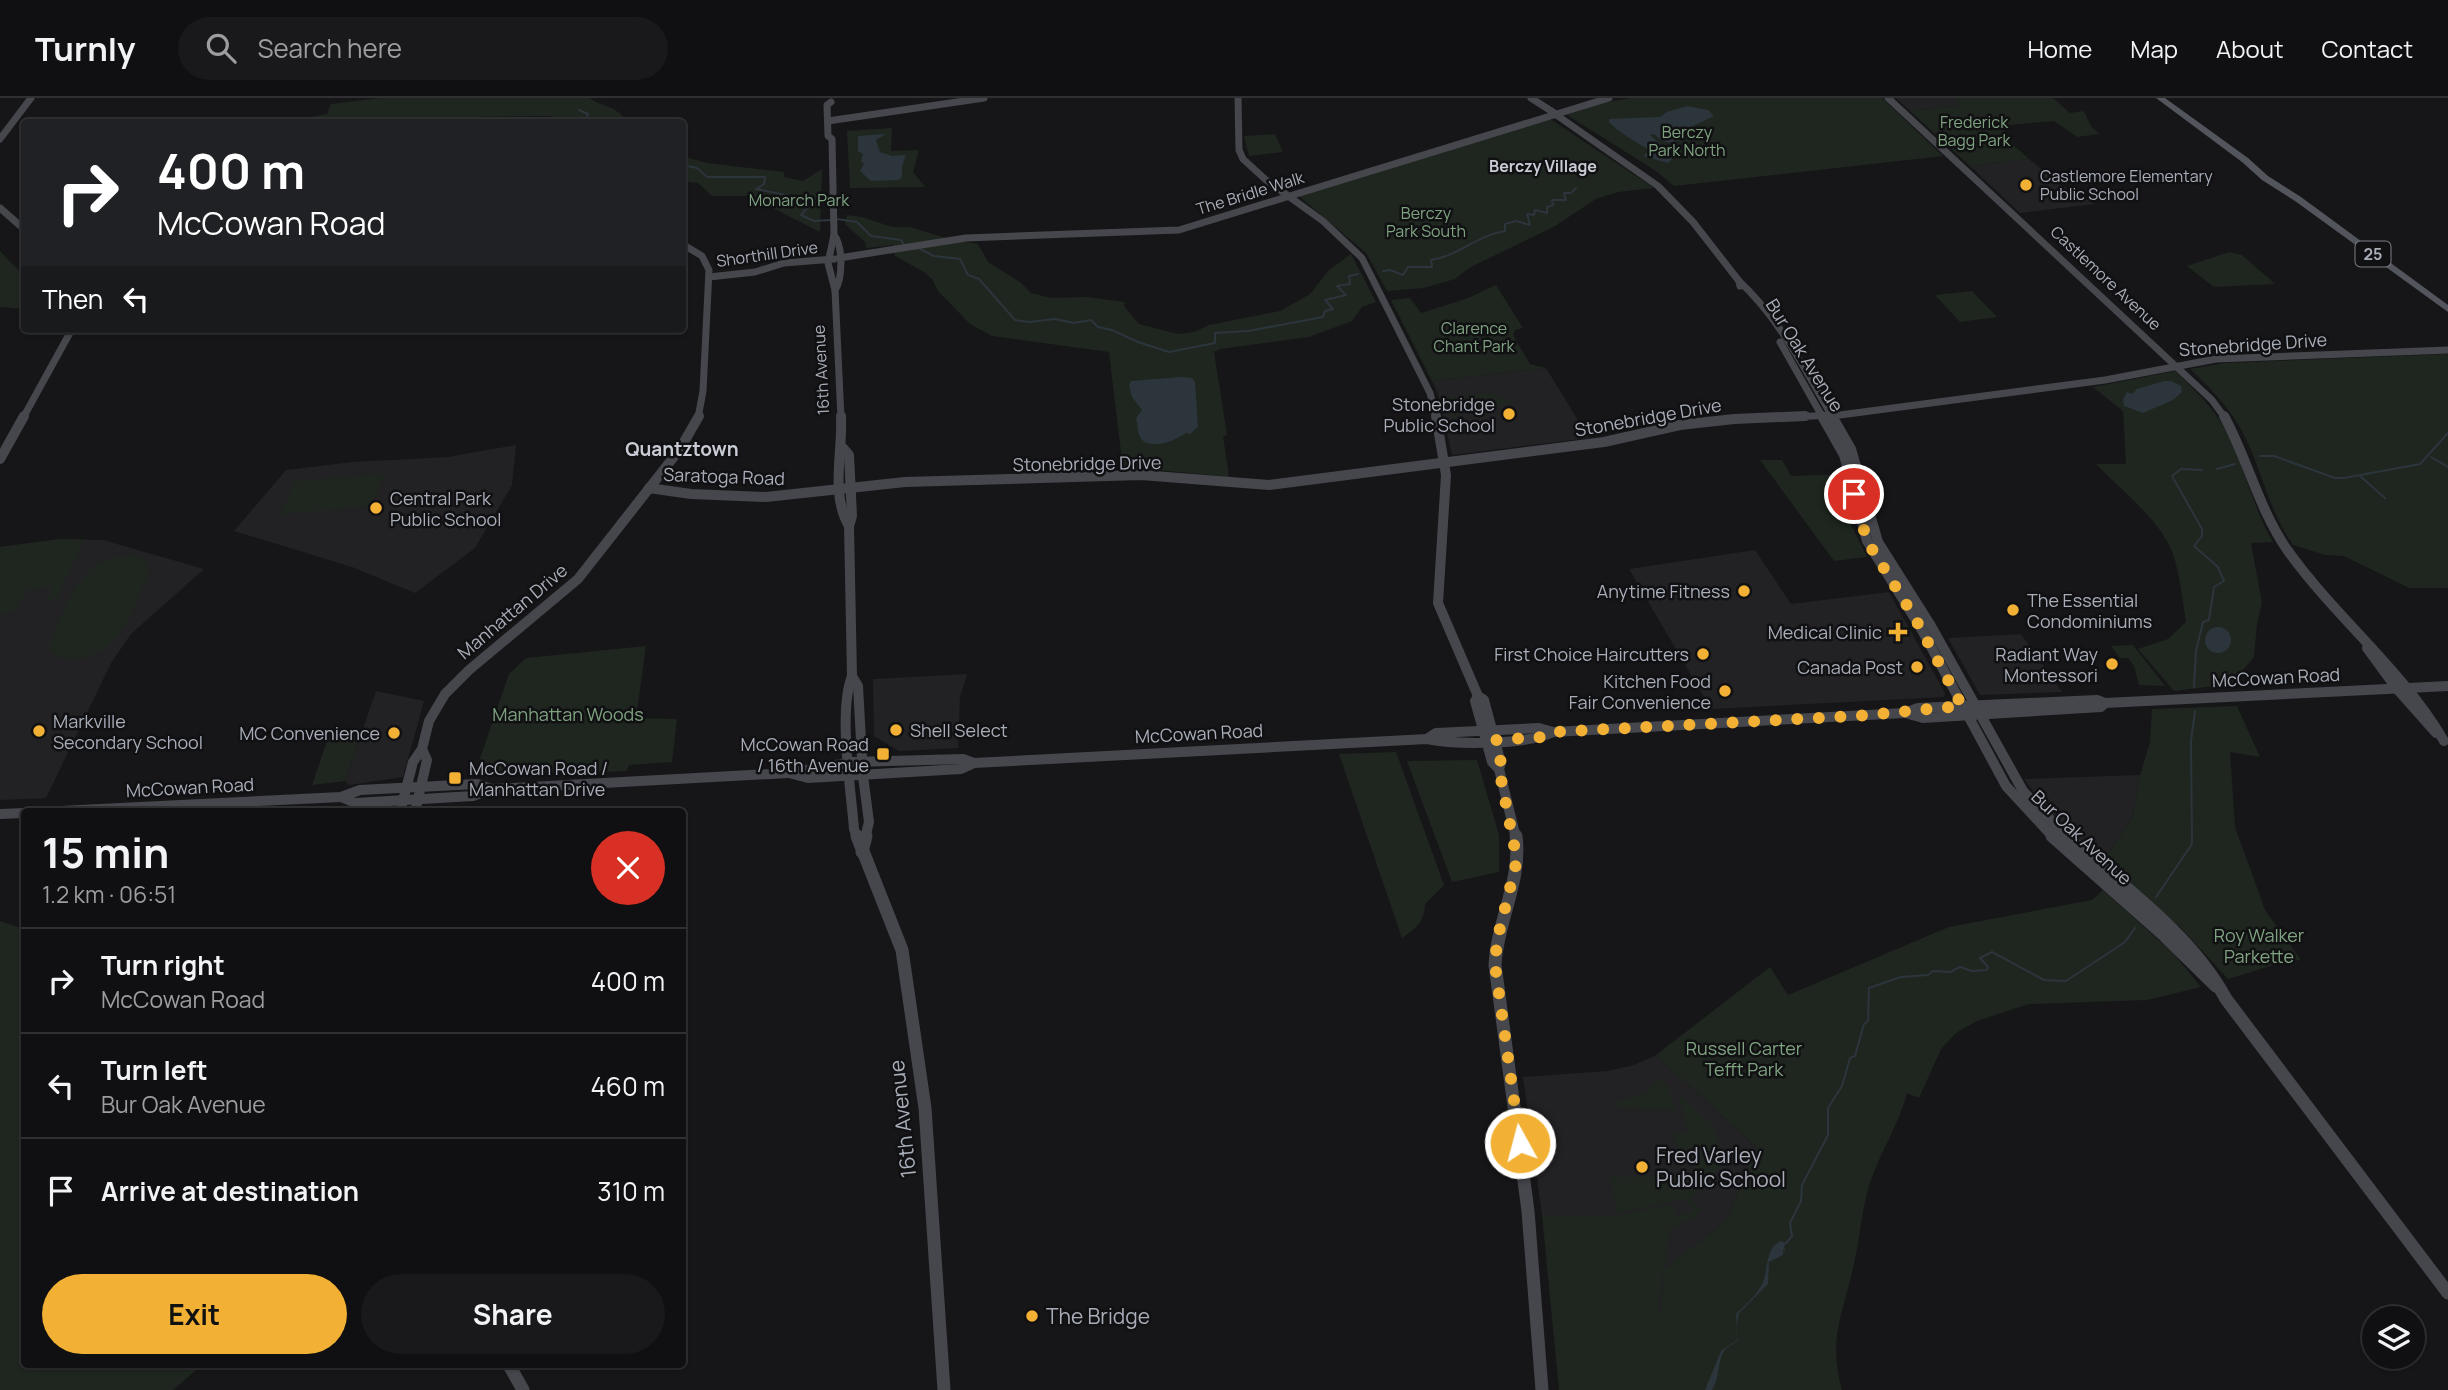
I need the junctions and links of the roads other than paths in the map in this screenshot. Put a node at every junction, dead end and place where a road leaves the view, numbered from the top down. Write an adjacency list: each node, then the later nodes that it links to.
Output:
1 (31, 98): 11 (street)
2 (984, 98): 10 (street)
3 (1238, 98): 12 (street)
4 (1531, 98): 9 (street, Bur Oak Avenue)
5 (1609, 98): 9 (street, The Bridle Walk)
6 (1888, 98): 24 (street, Castlemore Avenue)
7 (2160, 98): 21 (main road, 25)
8 (831, 100): 10 (street, 16th Avenue)
9 (1555, 114): 12 (street, The Bridle Walk); 25 (street, Bur Oak Avenue)
10 (832, 119): 15 (street, 16th Avenue)
11 (0, 139)
12 (1291, 196): 17 (street, The Bridle Walk); 28 (street)
13 (0, 208): 14 (street)
14 (21, 226)
15 (834, 235): 17 (street, 16th Avenue); 18 (street, 16th Avenue)
16 (686, 247): 19 (street)
17 (839, 258): 18 (street, Shorthill Drive); 20 (street, 16th Avenue)
18 (830, 260): 19 (street, Shorthill Drive); 20 (street, 16th Avenue)
19 (709, 277): 29 (street, Manhattan Drive)
20 (835, 290): 26 (street, 16th Avenue)
21 (2448, 309)
22 (70, 333): 27 (street)
23 (2448, 350): 24 (street, Stonebridge Drive)
24 (2176, 365): 25 (street, Stonebridge Drive); 35 (street, Castlemore Avenue)
25 (1827, 415): 28 (street, Stonebridge Drive); 36 (street, Bur Oak Avenue)
26 (843, 448): 30 (street, 16th Avenue); 31 (street, 16th Avenue)
27 (0, 458)
28 (1445, 462): 30 (street, Stonebridge Drive); 37 (street)
29 (649, 488): 31 (street, Saratoga Road); 39 (street, Manhattan Drive)
30 (851, 488): 31 (street, Stonebridge Drive); 32 (street, 16th Avenue)
31 (840, 489): 32 (street, 16th Avenue)
32 (849, 526): 33 (street, 16th Avenue)
33 (852, 676): 40 (street, 16th Avenue); 41 (street, 16th Avenue)
34 (2448, 686): 35 (street, McCowan Road)
35 (2402, 689): 36 (street, McCowan Road); 38 (street, Castlemore Avenue)
36 (1971, 711): 37 (street, McCowan Road); 53 (street, Bur Oak Avenue)
37 (1491, 735): 40 (street, McCowan Road); 57 (street)
38 (2446, 743)
39 (422, 749): 42 (street, Manhattan Drive); 43 (street, Manhattan Drive)
40 (862, 769): 41 (street, McCowan Road); 52 (street, 16th Avenue)
41 (849, 770): 44 (street, McCowan Road); 52 (street, 16th Avenue)
42 (420, 787): 43 (street, McCowan Road); 44 (street, McCowan Road); 46 (street, Manhattan Drive)
43 (408, 788): 45 (street, McCowan Road); 47 (street, Manhattan Drive)
44 (492, 789): 46 (street, McCowan Road)
45 (341, 797): 47 (street, McCowan Road); 48 (street, McCowan Road)
46 (418, 800): 47 (street, McCowan Road); 49 (street, Manhattan Drive)
47 (402, 806)
48 (120, 808)
49 (416, 808)
50 (21, 813): 51 (street)
51 (0, 814)
52 (862, 852): 56 (street, 16th Avenue)
53 (2448, 1293)
54 (511, 1368): 55 (street)
55 (523, 1390)
56 (944, 1390)
57 (1542, 1390)

